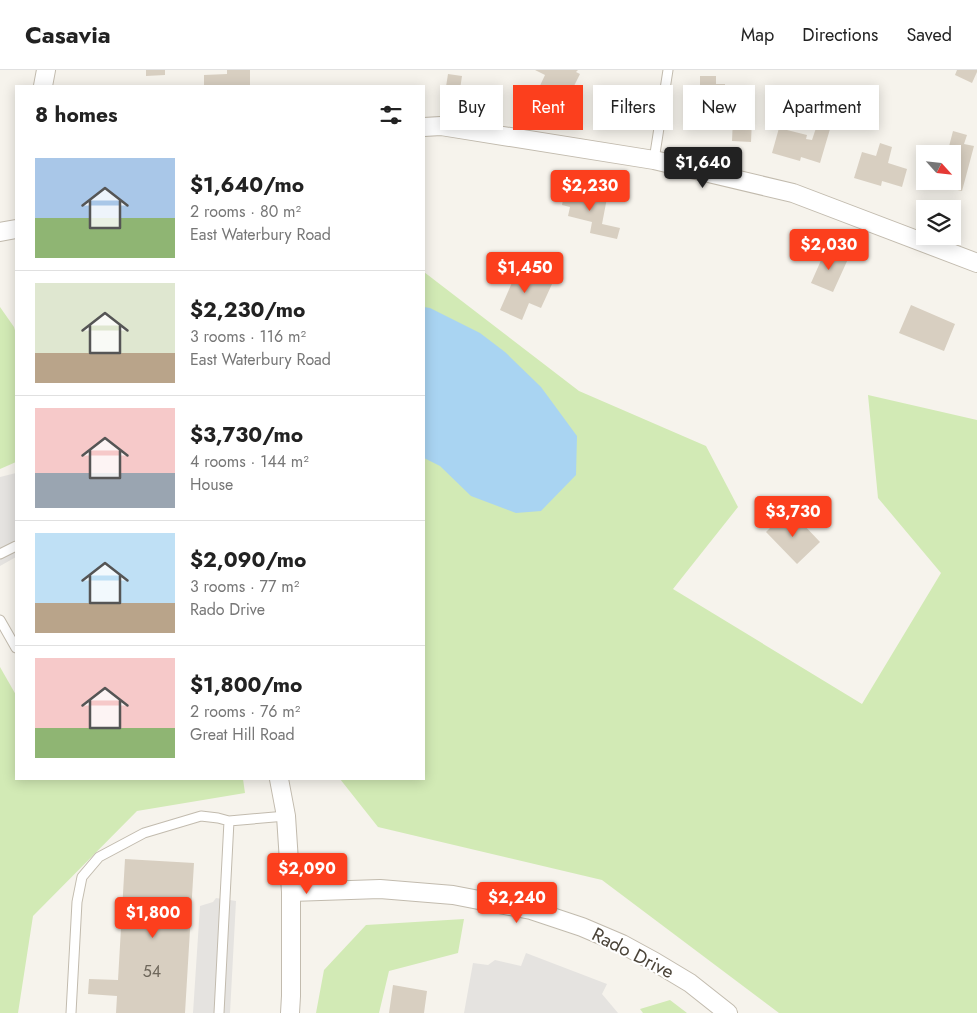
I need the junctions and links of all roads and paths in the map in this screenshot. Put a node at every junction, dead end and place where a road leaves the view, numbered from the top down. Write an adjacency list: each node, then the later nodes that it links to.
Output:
1 (46, 70): 3 (street)
2 (668, 70): 5 (lane)
3 (43, 85)
4 (425, 127): 5 (street)
5 (654, 160): 8 (street)
6 (15, 229): 7 (street)
7 (0, 232)
8 (977, 263)
9 (15, 546): 10 (lane)
10 (0, 554)
11 (0, 620): 12 (lane)
12 (15, 646)
13 (279, 780): 14 (street)
14 (286, 816): 15 (lane); 16 (street)
15 (229, 821): 17 (lane); 18 (lane)
16 (291, 892): 19 (street); 20 (street, Rado Drive)
17 (71, 1013)
18 (219, 1013)
19 (290, 1013)
20 (728, 1013)

